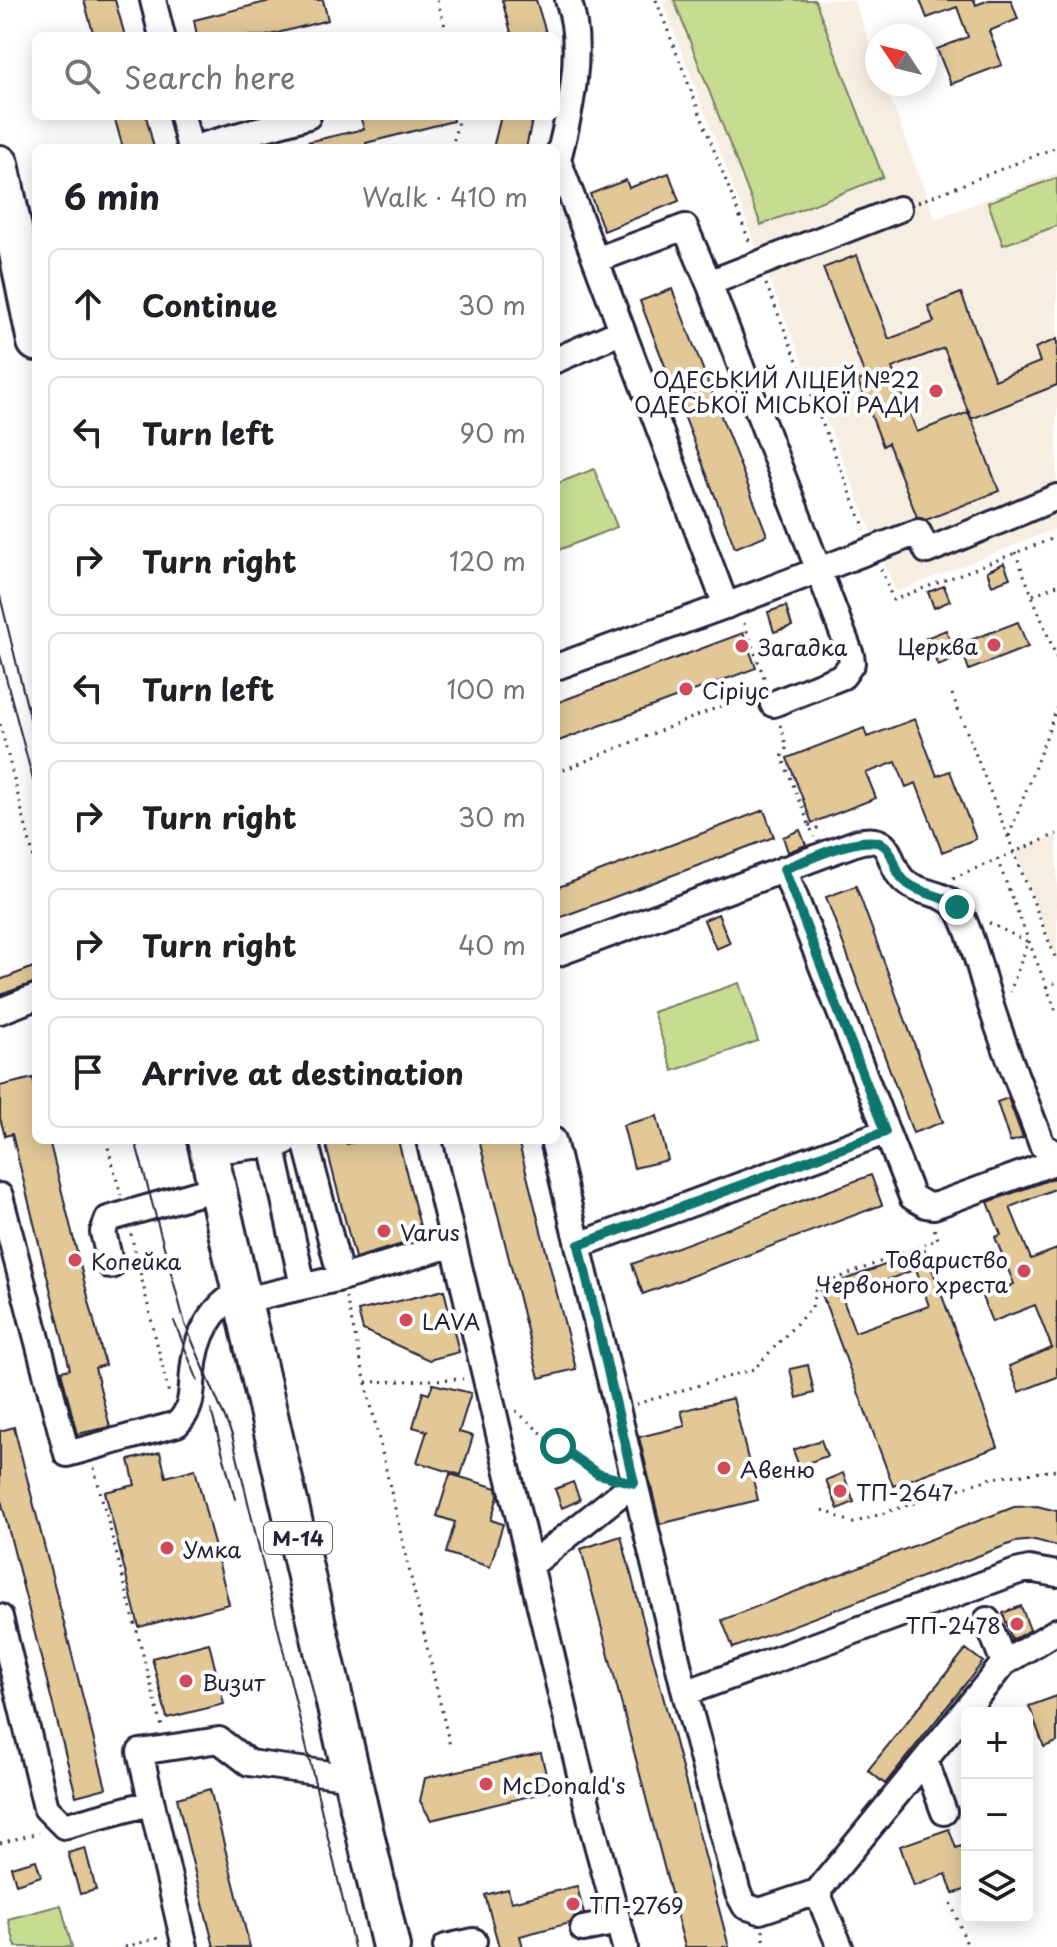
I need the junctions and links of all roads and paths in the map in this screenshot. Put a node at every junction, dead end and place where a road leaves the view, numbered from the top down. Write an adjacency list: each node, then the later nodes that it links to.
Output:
1 (437, 0): 6 (path)
2 (568, 0): 14 (street)
3 (656, 0): 20 (path)
4 (160, 2): 5 (street)
5 (162, 32)
6 (447, 32)
7 (183, 120): 10 (street)
8 (294, 120): 11 (street)
9 (458, 120): 12 (path)
10 (191, 144)
11 (206, 144)
12 (453, 144)
13 (1057, 147): 17 (path)
14 (560, 148)
15 (0, 164): 18 (highway)
16 (560, 171): 19 (street)
17 (899, 209): 20 (street)
18 (5, 215): 22 (highway)
19 (596, 260): 21 (street); 23 (street)
20 (758, 263): 21 (street); 27 (path)
21 (709, 283): 29 (street)
22 (32, 326)
23 (622, 331): 24 (street); 32 (street)
24 (560, 358)
25 (1057, 497): 27 (street)
26 (1057, 537): 28 (path)
27 (873, 549): 28 (path); 29 (street)
28 (1015, 552): 31 (path)
29 (821, 569): 32 (street); 36 (street)
30 (1057, 585): 31 (path)
31 (1033, 595): 33 (path)
32 (731, 604): 34 (street); 39 (path)
33 (1057, 659)
34 (560, 666)
35 (952, 694): 41 (path)
36 (773, 704): 44 (path)
37 (1057, 708): 41 (path)
38 (0, 724): 42 (path)
39 (560, 771)
40 (1057, 834): 43 (path)
41 (1009, 836): 43 (path)
42 (32, 851)
43 (1015, 851): 45 (path); 51 (path)
44 (822, 855): 46 (street); 47 (street)
45 (997, 859): 47 (path); 49 (path)
46 (784, 869): 50 (street); 58 (street)
47 (924, 890): 48 (street)
48 (957, 907): 49 (path); 57 (street)
49 (1028, 942): 53 (path); 57 (path)
50 (560, 953)
51 (1057, 962)
52 (1057, 982): 53 (path)
53 (1046, 987): 56 (path)
54 (32, 999): 55 (street)
55 (0, 1011)
56 (1057, 1014)
57 (998, 1027): 66 (street)
58 (885, 1132): 69 (street); 72 (street)
59 (107, 1144): 70 (path)
60 (239, 1144): 65 (street)
61 (271, 1144): 75 (street)
62 (305, 1144): 74 (street)
63 (430, 1144): 71 (street)
64 (554, 1144): 72 (street)
65 (207, 1146): 67 (highway, М-14)
66 (1057, 1158): 69 (street)
67 (216, 1188): 70 (street); 76 (highway, М-14)
68 (0, 1196): 82 (street)
69 (926, 1205): 79 (path)
70 (125, 1213): 73 (street); 81 (path)
71 (454, 1244): 74 (street); 86 (street)
72 (579, 1245): 79 (street)
73 (111, 1266)
74 (341, 1278): 75 (street); 78 (path)
75 (303, 1286): 76 (street)
76 (243, 1295): 81 (street); 96 (highway, М-14)
77 (447, 1380): 78 (path)
78 (366, 1382): 93 (path)
79 (617, 1410): 84 (street)
80 (516, 1411): 84 (path)
81 (177, 1424): 82 (street)
82 (88, 1448): 94 (path)
83 (1057, 1470): 85 (path)
84 (634, 1483): 86 (street); 92 (street)
85 (823, 1510)
86 (531, 1565): 103 (street)
87 (1057, 1574): 92 (street)
88 (0, 1617): 99 (street)
89 (987, 1620): 91 (street)
90 (1057, 1631): 91 (street)
91 (1004, 1663): 95 (street)
92 (685, 1693): 101 (street)
93 (450, 1746)
94 (168, 1748): 96 (street); 97 (street)
95 (925, 1760): 98 (street); 101 (street)
96 (352, 1777): 110 (highway, М-14)
97 (150, 1803): 99 (street); 106 (street)
98 (944, 1812)
99 (64, 1826): 100 (path)
100 (0, 1843)
101 (817, 1892): 113 (street)
102 (951, 1903): 114 (path)
103 (618, 1922): 104 (street); 112 (street)
104 (583, 1929)
105 (0, 1939): 108 (path)
106 (183, 1940): 109 (path)
107 (474, 1941): 111 (street)
108 (2, 1947)
109 (125, 1947)
110 (391, 1947)
111 (446, 1947)
112 (625, 1947)
113 (840, 1947)
114 (968, 1947)

